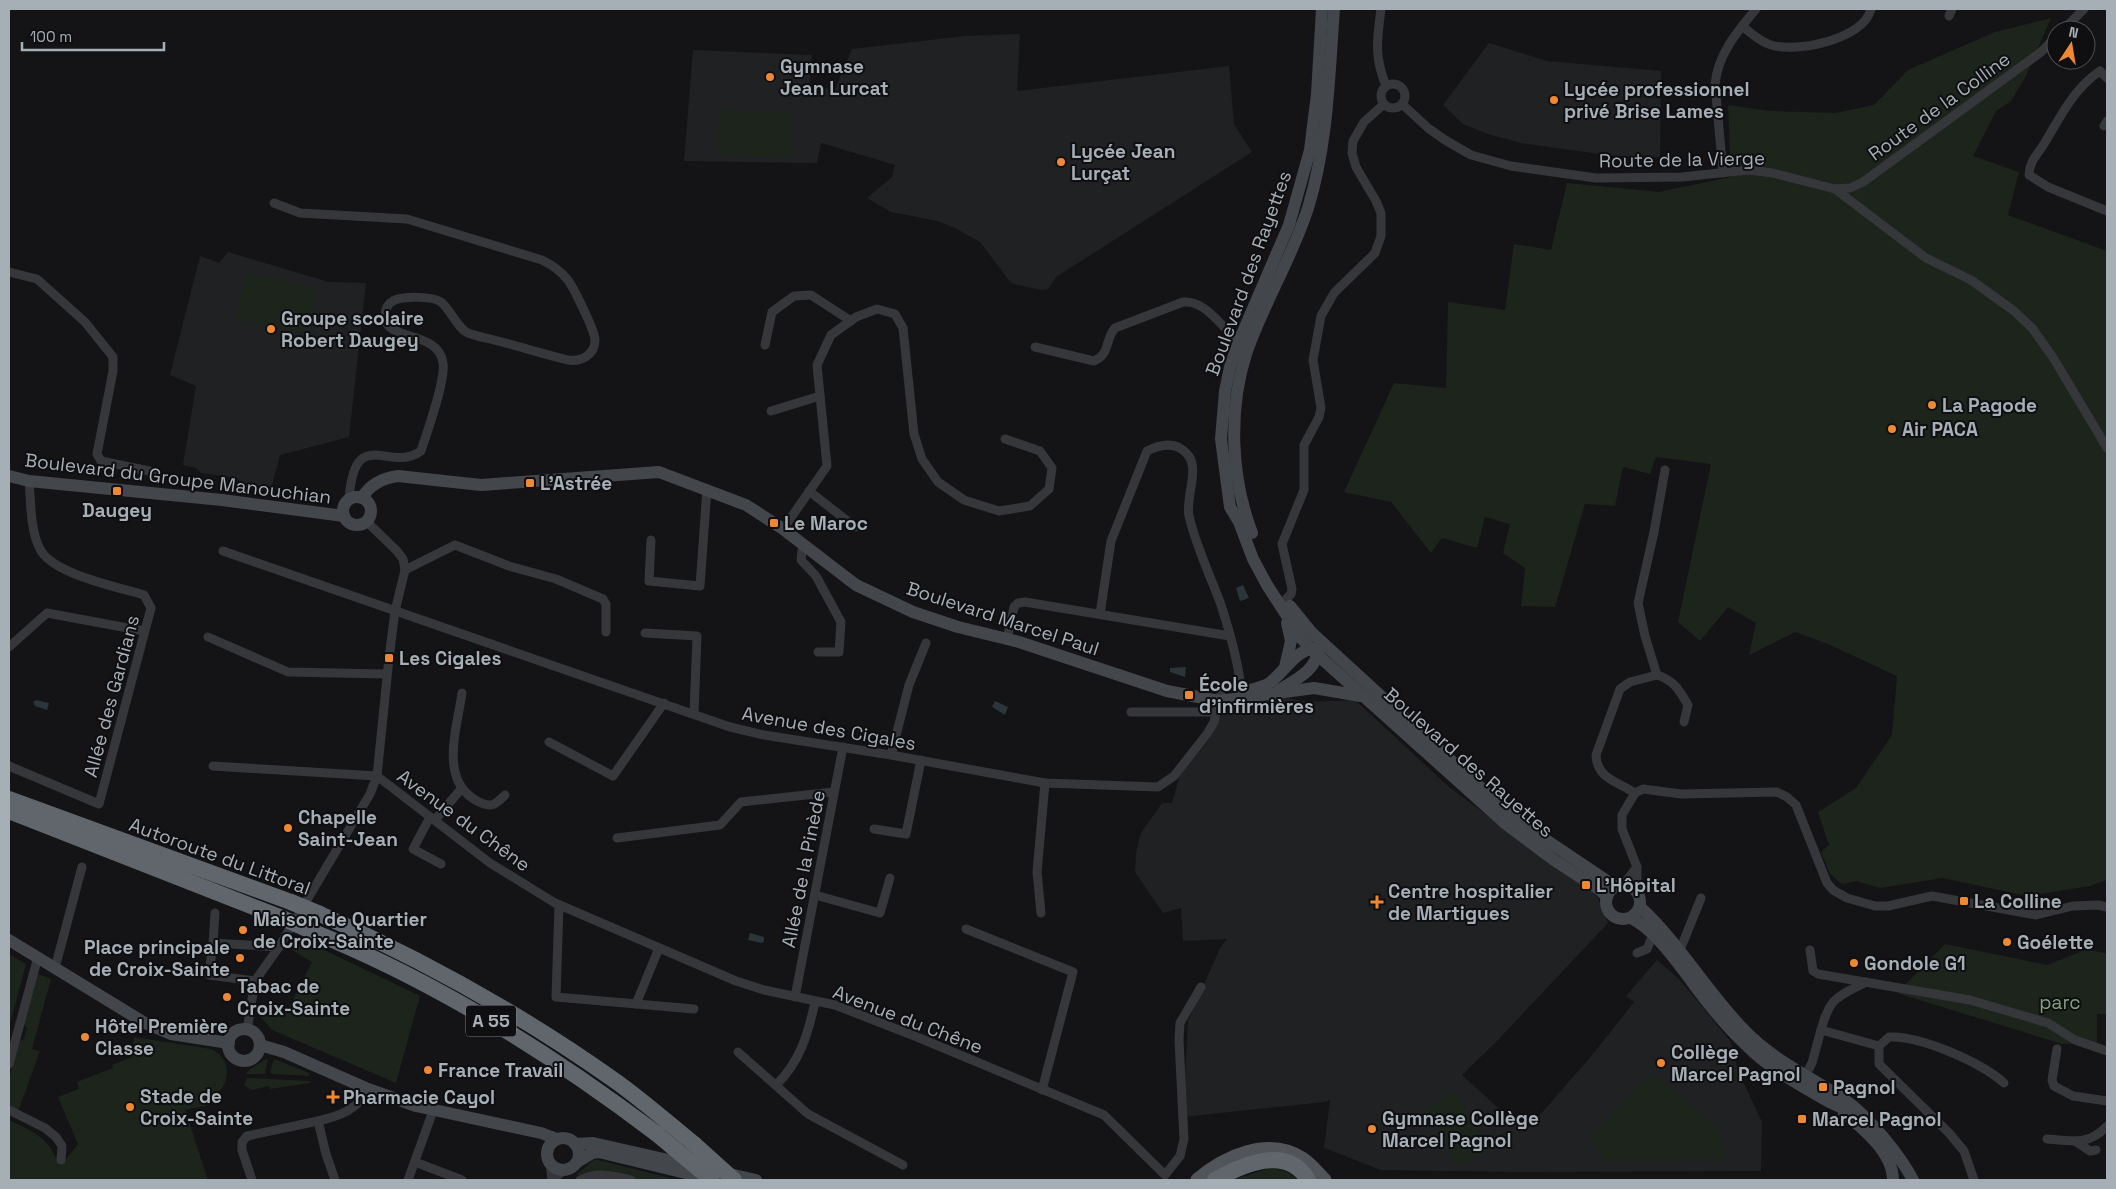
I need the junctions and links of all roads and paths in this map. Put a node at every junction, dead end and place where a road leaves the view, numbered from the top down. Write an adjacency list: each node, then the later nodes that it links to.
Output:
1 (1322, 9): 20 (main road, Boulevard des Rayettes)
2 (1334, 9): 20 (main road, Boulevard des Rayettes)
3 (1381, 9): 11 (street)
4 (1756, 9): 8 (street)
5 (1871, 9): 8 (street)
6 (2084, 9): 7 (street)
7 (2073, 20)
8 (1742, 26): 14 (street)
9 (2046, 47): 15 (street, Route de la Colline)
10 (2107, 78): 17 (street)
11 (1386, 86): 12 (street); 13 (street)
12 (1384, 104): 13 (street); 44 (street)
13 (1402, 104): 14 (street, Route de la Vierge)
14 (1723, 173): 15 (street, Route de la Vierge)
15 (1835, 189): 26 (street, Route de la Vierge)
16 (274, 203): 34 (street)
17 (2107, 210)
18 (9, 272): 28 (street)
19 (851, 321): 21 (street); 23 (street); 25 (street)
20 (1244, 343): 22 (street); 35 (main road, Boulevard des Rayettes); 44 (main road, Boulevard des Rayettes)
21 (765, 345)
22 (1035, 347)
23 (820, 396): 24 (street); 32 (street)
24 (771, 411)
25 (1005, 439)
26 (2107, 448)
27 (1665, 470): 59 (street)
28 (154, 472)
29 (9, 476): 30 (main road, Boulevard du Groupe Manouchian)
30 (29, 481): 36 (main road, Boulevard du Groupe Manouchian); 47 (street, Allée des Gardians)
31 (707, 489): 33 (main road, Boulevard Marcel Paul); 39 (main road, Boulevard Marcel Paul); 40 (street)
32 (809, 491): 38 (street); 39 (street)
33 (362, 498): 34 (main road); 37 (main road)
34 (349, 499): 36 (main road)
35 (1230, 507): 55 (main road, Boulevard des Rayettes); 57 (main road)
36 (344, 516): 37 (main road)
37 (366, 521): 43 (street)
38 (855, 527)
39 (783, 529): 41 (main road, Boulevard Marcel Paul)
40 (651, 540)
41 (805, 546): 52 (main road, Boulevard Marcel Paul); 56 (street)
42 (223, 551): 45 (street, Avenue des Cigales)
43 (405, 570): 45 (street); 48 (street)
44 (1285, 600): 55 (main road, Boulevard des Rayettes)
45 (395, 611): 58 (street); 65 (street, Avenue des Cigales)
46 (1100, 614): 50 (street); 50 (street); 52 (street)
47 (144, 631): 54 (street); 73 (street, Allée des Gardians)
48 (606, 632)
49 (645, 633): 67 (street)
50 (1230, 636): 62 (street)
51 (208, 637): 58 (street)
52 (1007, 639): 64 (main road, Boulevard Marcel Paul)
53 (926, 643): 71 (street)
54 (9, 647)
55 (1316, 648): 57 (main road, Boulevard Marcel Paul); 61 (main road, Boulevard Marcel Paul); 63 (main road, Boulevard des Rayettes); 86 (main road, Boulevard des Rayettes)
56 (818, 652)
57 (1284, 670): 62 (main road, Boulevard Marcel Paul)
58 (387, 674): 75 (street)
59 (1657, 675): 68 (street); 79 (street)
60 (462, 693): 77 (street)
61 (1273, 694): 62 (main road, Boulevard Marcel Paul); 63 (main road, Boulevard Marcel Paul)
62 (1242, 696): 64 (main road, Boulevard Marcel Paul)
63 (1364, 696): 86 (main road, Boulevard des Rayettes)
64 (1219, 702): 66 (street); 76 (street, Avenue des Cigales)
65 (664, 703): 67 (street, Avenue des Cigales); 69 (street)
66 (1131, 712)
67 (694, 713): 70 (street, Avenue des Cigales)
68 (1684, 722)
69 (548, 742)
70 (843, 748): 71 (street, Avenue des Cigales); 78 (street, Allée de la Pinède)
71 (891, 755): 72 (street, Avenue des Cigales)
72 (921, 760): 76 (street, Avenue des Cigales); 84 (street)
73 (9, 766)
74 (213, 766): 75 (street)
75 (377, 776): 83 (street, Avenue du Chêne); 106 (street)
76 (1045, 782): 100 (street)
77 (461, 789): 80 (street); 83 (street)
78 (834, 792): 85 (street); 93 (street, Allée de la Pinède)
79 (1635, 793): 89 (street); 98 (street)
80 (505, 795)
81 (9, 799): 145 (highway, Autoroute du Littoral / A 55, bridge)
82 (9, 812): 160 (highway, Autoroute du Littoral / A 55, bridge)
83 (432, 819): 87 (street); 96 (street, Avenue du Chêne)
84 (874, 829)
85 (617, 838)
86 (1558, 855): 91 (main road, Boulevard des Rayettes); 94 (main road, Boulevard des Rayettes)
87 (441, 864)
88 (82, 867): 112 (street)
89 (1637, 867): 91 (street); 92 (street)
90 (890, 878): 93 (street)
91 (1620, 886): 92 (main road); 94 (main road)
92 (1637, 891): 97 (main road)
93 (815, 895): 116 (street, Allée de la Pinède)
94 (1607, 897): 101 (main road)
95 (1701, 898): 110 (street)
96 (559, 905): 107 (street, Avenue du Chêne); 118 (street)
97 (1640, 907): 101 (main road); 110 (main road)
98 (2107, 907)
99 (215, 913): 105 (street)
100 (1041, 913)
101 (1631, 918): 103 (main road)
102 (966, 929): 133 (street)
103 (1653, 935): 109 (street); 110 (main road)
104 (9, 940): 111 (main road)
105 (213, 943): 106 (street); 113 (street)
106 (279, 947): 113 (street)
107 (659, 948): 116 (street, Avenue du Chêne); 118 (street)
108 (1810, 950): 114 (street)
109 (1636, 953)
110 (1678, 955): 129 (main road)
111 (38, 957): 112 (main road); 128 (street)
112 (55, 968): 122 (main road)
113 (255, 981): 120 (street)
114 (1866, 982): 121 (street); 126 (street)
115 (1202, 987): 133 (street, Avenue du Chêne)
116 (795, 997): 117 (street, Avenue du Chêne)
117 (815, 1002): 131 (street); 133 (street, Avenue du Chêne)
118 (636, 1004): 119 (street)
119 (694, 1009)
120 (247, 1030): 122 (main road); 123 (main road)
121 (1821, 1030): 124 (street); 129 (street)
122 (229, 1043): 123 (main road)
123 (260, 1045): 132 (main road)
124 (1879, 1046): 130 (street); 171 (street)
125 (2057, 1049): 134 (street)
126 (2107, 1051)
127 (738, 1052): 131 (street)
128 (9, 1064)
129 (1802, 1080): 135 (main road); 170 (main road)
130 (2004, 1083)
131 (776, 1085): 151 (street)
132 (368, 1089): 137 (main road); 138 (street)
133 (1042, 1090)
134 (2107, 1101)
135 (1836, 1106): 168 (main road); 169 (main road)
136 (9, 1110): 148 (street)
137 (433, 1111): 140 (main road); 149 (street)
138 (318, 1121): 153 (street); 154 (street)
139 (2107, 1126): 143 (street)
140 (529, 1132): 141 (main road); 147 (main road)
141 (558, 1139): 144 (main road); 147 (main road)
142 (2047, 1139): 143 (street)
143 (2075, 1141): 146 (street)
144 (575, 1144): 150 (main road); 163 (main road)
145 (701, 1145): 161 (highway, Autoroute du Littoral / A 55, bridge); 162 (highway)
146 (2096, 1150)
147 (549, 1158): 152 (main road); 157 (street)
148 (61, 1160)
149 (415, 1162): 155 (street); 156 (street)
150 (577, 1162): 152 (main road); 160 (main road)
151 (903, 1165)
152 (564, 1170): 157 (street)
153 (252, 1180)
154 (335, 1180)
155 (408, 1180)
156 (462, 1180)
157 (553, 1180)
158 (580, 1180): 159 (street)
159 (631, 1180)
160 (714, 1180)
161 (734, 1180)
162 (746, 1180)
163 (756, 1180)
164 (1198, 1180): 167 (main road)
165 (1215, 1180): 166 (highway)
166 (1308, 1180)
167 (1324, 1180)
168 (1893, 1180)
169 (1903, 1180)
170 (1913, 1180)
171 (1974, 1180)

